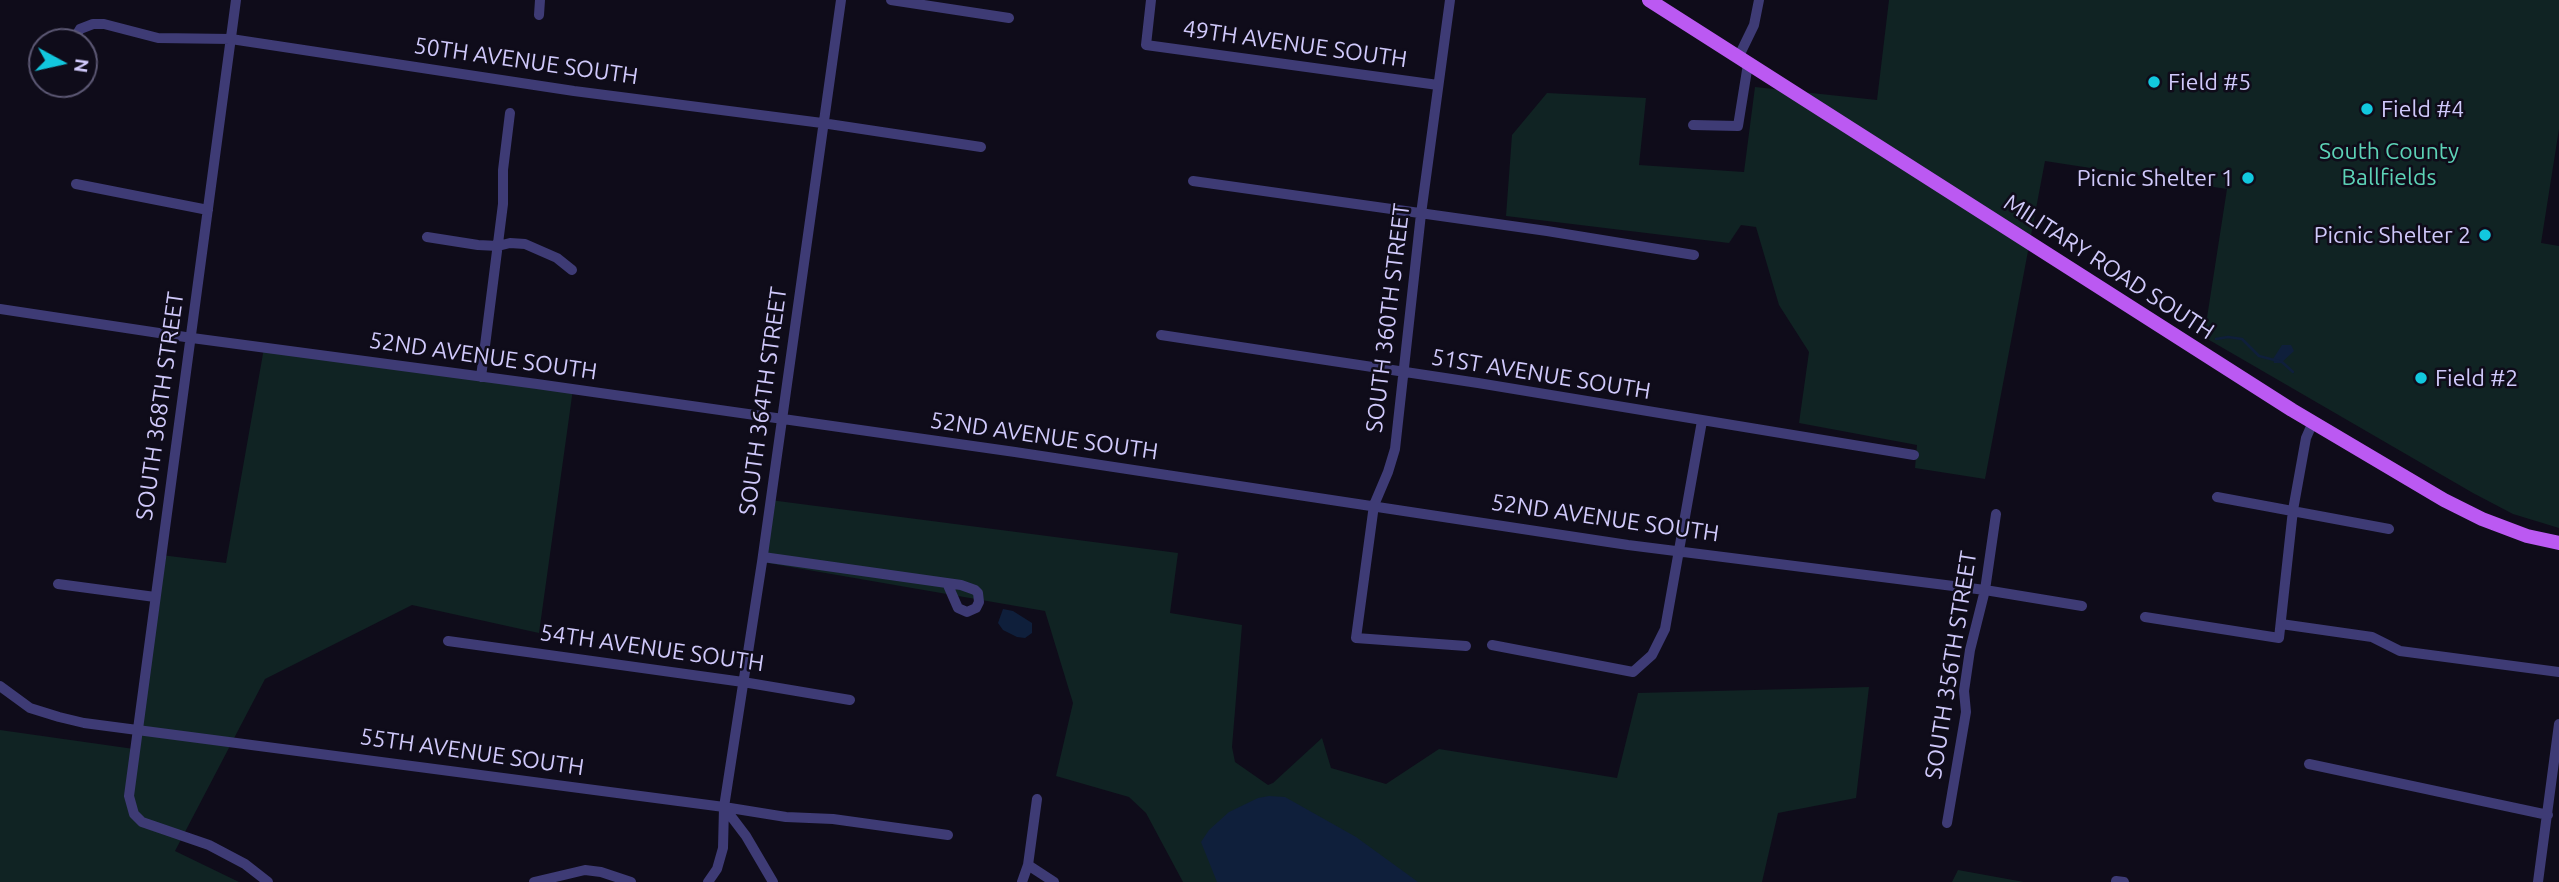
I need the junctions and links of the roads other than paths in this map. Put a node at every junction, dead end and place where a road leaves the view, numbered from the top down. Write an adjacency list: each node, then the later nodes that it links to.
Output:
1 (236, 0): 12 (street, SOUTH 368TH STREET)
2 (540, 0): 9 (street)
3 (841, 0): 16 (street, SOUTH 364TH STREET)
4 (891, 0): 10 (street)
5 (1151, 0): 14 (street, 49TH AVENUE SOUTH)
6 (1450, 0): 14 (street, SOUTH 360TH STREET)
7 (1649, 0): 13 (main road, MILITARY ROAD SOUTH)
8 (1759, 0): 13 (street)
9 (538, 15)
10 (1009, 18)
11 (83, 28): 12 (street, 50TH AVENUE SOUTH)
12 (231, 39): 16 (street, 50TH AVENUE SOUTH); 21 (street, SOUTH 368TH STREET)
13 (1743, 61): 17 (street); 34 (main road, MILITARY ROAD SOUTH)
14 (1438, 85): 22 (street, SOUTH 360TH STREET)
15 (510, 113): 24 (street)
16 (822, 123): 18 (street, 50TH AVENUE SOUTH); 32 (street, SOUTH 364TH STREET)
17 (1693, 125)
18 (981, 147)
19 (1193, 181): 22 (street)
20 (76, 184): 21 (street)
21 (208, 210): 29 (street, SOUTH 368TH STREET)
22 (1421, 214): 25 (street); 30 (street, SOUTH 360TH STREET)
23 (427, 237): 24 (street)
24 (498, 246): 26 (street); 31 (street)
25 (1694, 256)
26 (572, 270)
27 (0, 309): 29 (street, 52ND AVENUE SOUTH)
28 (1161, 335): 30 (street, 51ST AVENUE SOUTH)
29 (192, 338): 31 (street, 52ND AVENUE SOUTH); 47 (street, SOUTH 368TH STREET)
30 (1402, 373): 33 (street, 51ST AVENUE SOUTH); 37 (street, SOUTH 360TH STREET)
31 (481, 377): 32 (street, 52ND AVENUE SOUTH)
32 (781, 419): 37 (street, 52ND AVENUE SOUTH); 43 (street, SOUTH 364TH STREET)
33 (1702, 421): 35 (street, 51ST AVENUE SOUTH); 42 (street)
34 (2313, 422): 38 (street); 41 (main road, MILITARY ROAD SOUTH)
35 (1914, 455)
36 (2217, 497): 38 (street)
37 (1374, 505): 42 (street, 52ND AVENUE SOUTH); 53 (street, SOUTH 360TH STREET)
38 (2293, 510): 40 (street); 50 (street)
39 (1996, 514): 46 (street, SOUTH 356TH STREET)
40 (2389, 529)
41 (2559, 543)
42 (1680, 551): 46 (street, 52ND AVENUE SOUTH); 52 (street)
43 (763, 557): 44 (street); 55 (street, SOUTH 364TH STREET)
44 (947, 583)
45 (58, 584): 47 (street)
46 (1985, 590): 48 (street, 52ND AVENUE SOUTH); 64 (street, SOUTH 356TH STREET)
47 (155, 597): 59 (street, SOUTH 368TH STREET)
48 (2082, 606)
49 (2145, 617): 50 (street)
50 (2281, 624): 54 (street)
51 (448, 640): 55 (street, 54TH AVENUE SOUTH)
52 (1492, 645)
53 (1466, 646)
54 (2559, 671)
55 (743, 682): 57 (street, 54TH AVENUE SOUTH); 62 (street, SOUTH 364TH STREET)
56 (0, 686): 59 (street, 55TH AVENUE SOUTH)
57 (850, 700)
58 (2559, 724): 63 (street)
59 (137, 729): 62 (street, 55TH AVENUE SOUTH); 67 (street, SOUTH 368TH STREET)
60 (2309, 764): 63 (street)
61 (1037, 799): 66 (street)
62 (724, 807): 65 (street, 55TH AVENUE SOUTH); 70 (street, SOUTH 364TH STREET); 71 (street)
63 (2548, 815): 74 (street)
64 (1947, 823)
65 (948, 835)
66 (1028, 865): 72 (street); 73 (street)
67 (268, 882)
68 (534, 882): 69 (street)
69 (631, 882)
70 (708, 882)
71 (773, 882)
72 (1022, 882)
73 (1054, 882)
74 (2538, 882)

